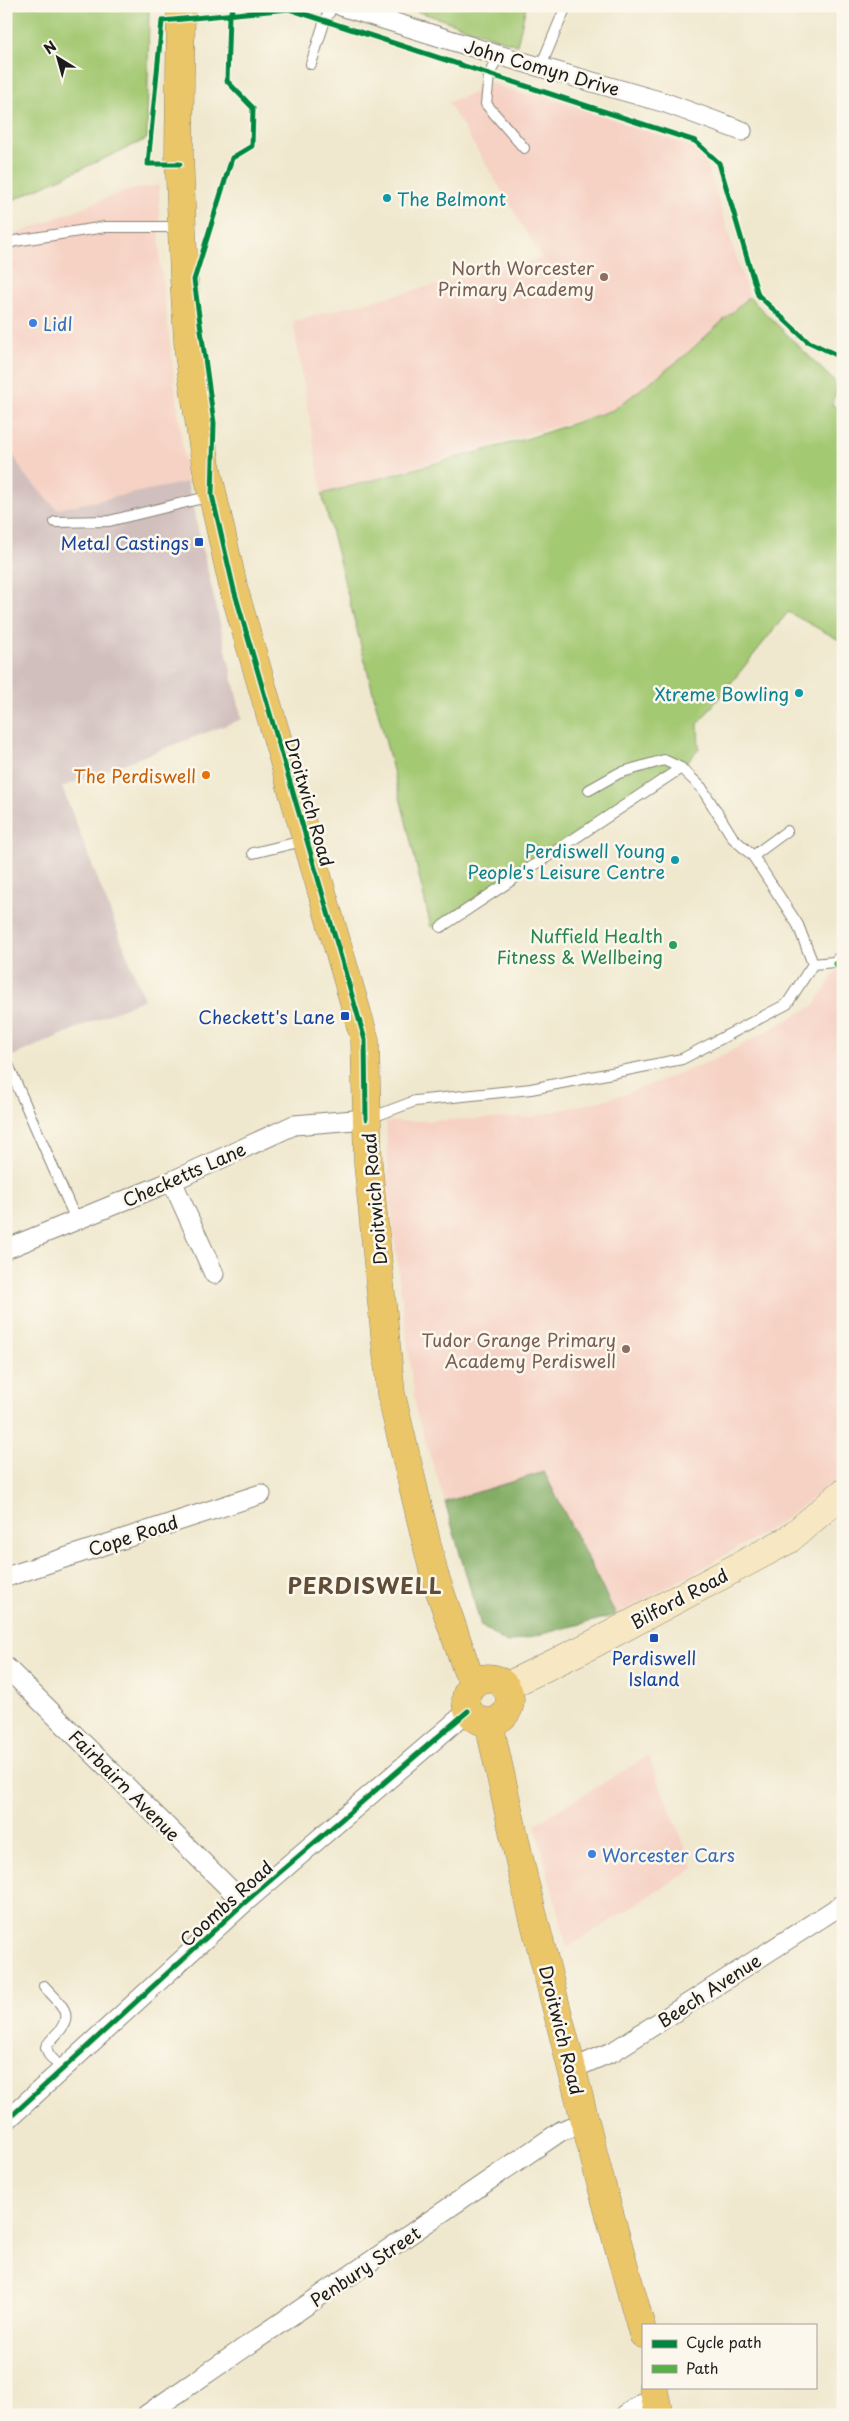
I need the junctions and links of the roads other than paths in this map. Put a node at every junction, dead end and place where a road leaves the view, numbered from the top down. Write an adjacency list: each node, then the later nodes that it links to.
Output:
1 (181, 6): 10 (main road, Droitwich Road)
2 (333, 6): 6 (lane)
3 (341, 6): 5 (street, John Comyn Drive)
4 (566, 6): 7 (lane)
5 (498, 55): 7 (street, John Comyn Drive); 9 (lane)
6 (311, 64)
7 (541, 66): 8 (street, John Comyn Drive)
8 (742, 131)
9 (524, 148)
10 (183, 227): 11 (lane); 12 (main road, Droitwich Road)
11 (6, 245)
12 (212, 495): 13 (lane); 17 (main road, Droitwich Road)
13 (55, 522)
14 (681, 768): 15 (lane); 19 (lane); 20 (lane)
15 (589, 790)
16 (787, 831): 19 (lane)
17 (308, 839): 18 (lane); 24 (main road, Droitwich Road)
18 (253, 853)
19 (753, 856): 22 (lane)
20 (440, 927)
21 (843, 954): 22 (lane)
22 (813, 964): 24 (lane)
23 (6, 1060): 26 (lane)
24 (366, 1119): 25 (street, Checketts Lane); 33 (main road, Droitwich Road)
25 (172, 1181): 26 (street, Checketts Lane); 28 (street)
26 (76, 1220): 27 (street, Checketts Lane)
27 (6, 1249)
28 (214, 1274)
29 (843, 1493): 34 (main road, Bilford Road)
30 (261, 1494): 31 (street, Cope Road)
31 (6, 1577)
32 (6, 1667): 36 (street, Fairbairn Avenue)
33 (475, 1683): 34 (main road); 35 (main road, Droitwich Road)
34 (505, 1687): 35 (main road)
35 (480, 1717): 36 (street, Coombs Road); 39 (main road, Droitwich Road)
36 (244, 1903): 40 (street, Coombs Road)
37 (843, 1904): 39 (street, Beech Avenue)
38 (44, 1986): 40 (lane)
39 (572, 2069): 42 (main road, Droitwich Road)
40 (63, 2070): 41 (street, Coombs Road)
41 (6, 2121)
42 (586, 2122): 43 (main road, Droitwich Road); 45 (street, Penbury Street)
43 (642, 2330)
44 (656, 2399): 46 (street)
45 (146, 2415)
46 (625, 2415)

